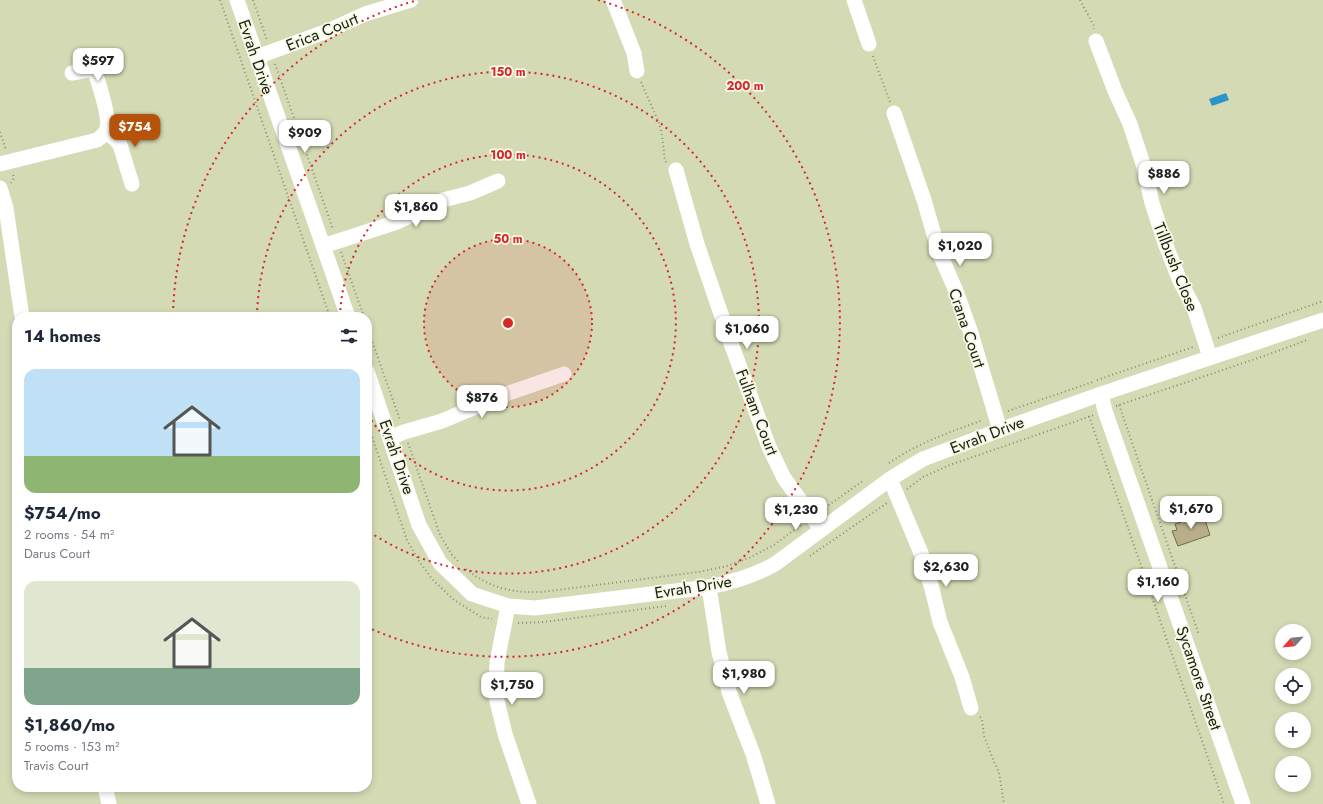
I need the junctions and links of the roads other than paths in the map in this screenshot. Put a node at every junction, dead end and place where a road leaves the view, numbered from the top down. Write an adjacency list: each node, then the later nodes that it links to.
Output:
1 (236, 0): 7 (street, Evrah Drive)
2 (411, 0): 7 (street, Erica Court)
3 (613, 0): 10 (street)
4 (856, 5): 6 (street)
5 (1096, 41): 23 (street, Tillbush Close)
6 (869, 44)
7 (257, 58): 19 (street, Evrah Drive)
8 (115, 59): 9 (street)
9 (94, 69): 11 (street); 13 (street)
10 (637, 71)
11 (72, 73)
12 (894, 113): 27 (street, Crana Court)
13 (106, 132): 14 (street); 17 (street)
14 (0, 164)
15 (676, 170): 30 (street, Fulham Court)
16 (498, 181): 19 (street)
17 (132, 184)
18 (0, 188): 20 (street)
19 (322, 246): 21 (street, Evrah Drive)
20 (21, 312)
21 (346, 312)
22 (1322, 323): 23 (street, Evrah Drive)
23 (1210, 357): 26 (street, Evrah Drive)
24 (564, 374): 28 (street)
25 (372, 386): 28 (street, Evrah Drive)
26 (1101, 394): 27 (street, Evrah Drive); 38 (street, Sycamore Street)
27 (1000, 430): 29 (street, Evrah Drive)
28 (390, 438): 32 (street, Evrah Drive)
29 (890, 479): 30 (street, Evrah Drive); 33 (street)
30 (820, 529): 31 (street, Evrah Drive)
31 (709, 588): 32 (street, Evrah Drive); 37 (street)
32 (508, 606): 36 (street)
33 (971, 708)
34 (106, 792): 35 (street)
35 (109, 804)
36 (529, 804)
37 (768, 804)
38 (1243, 804)

